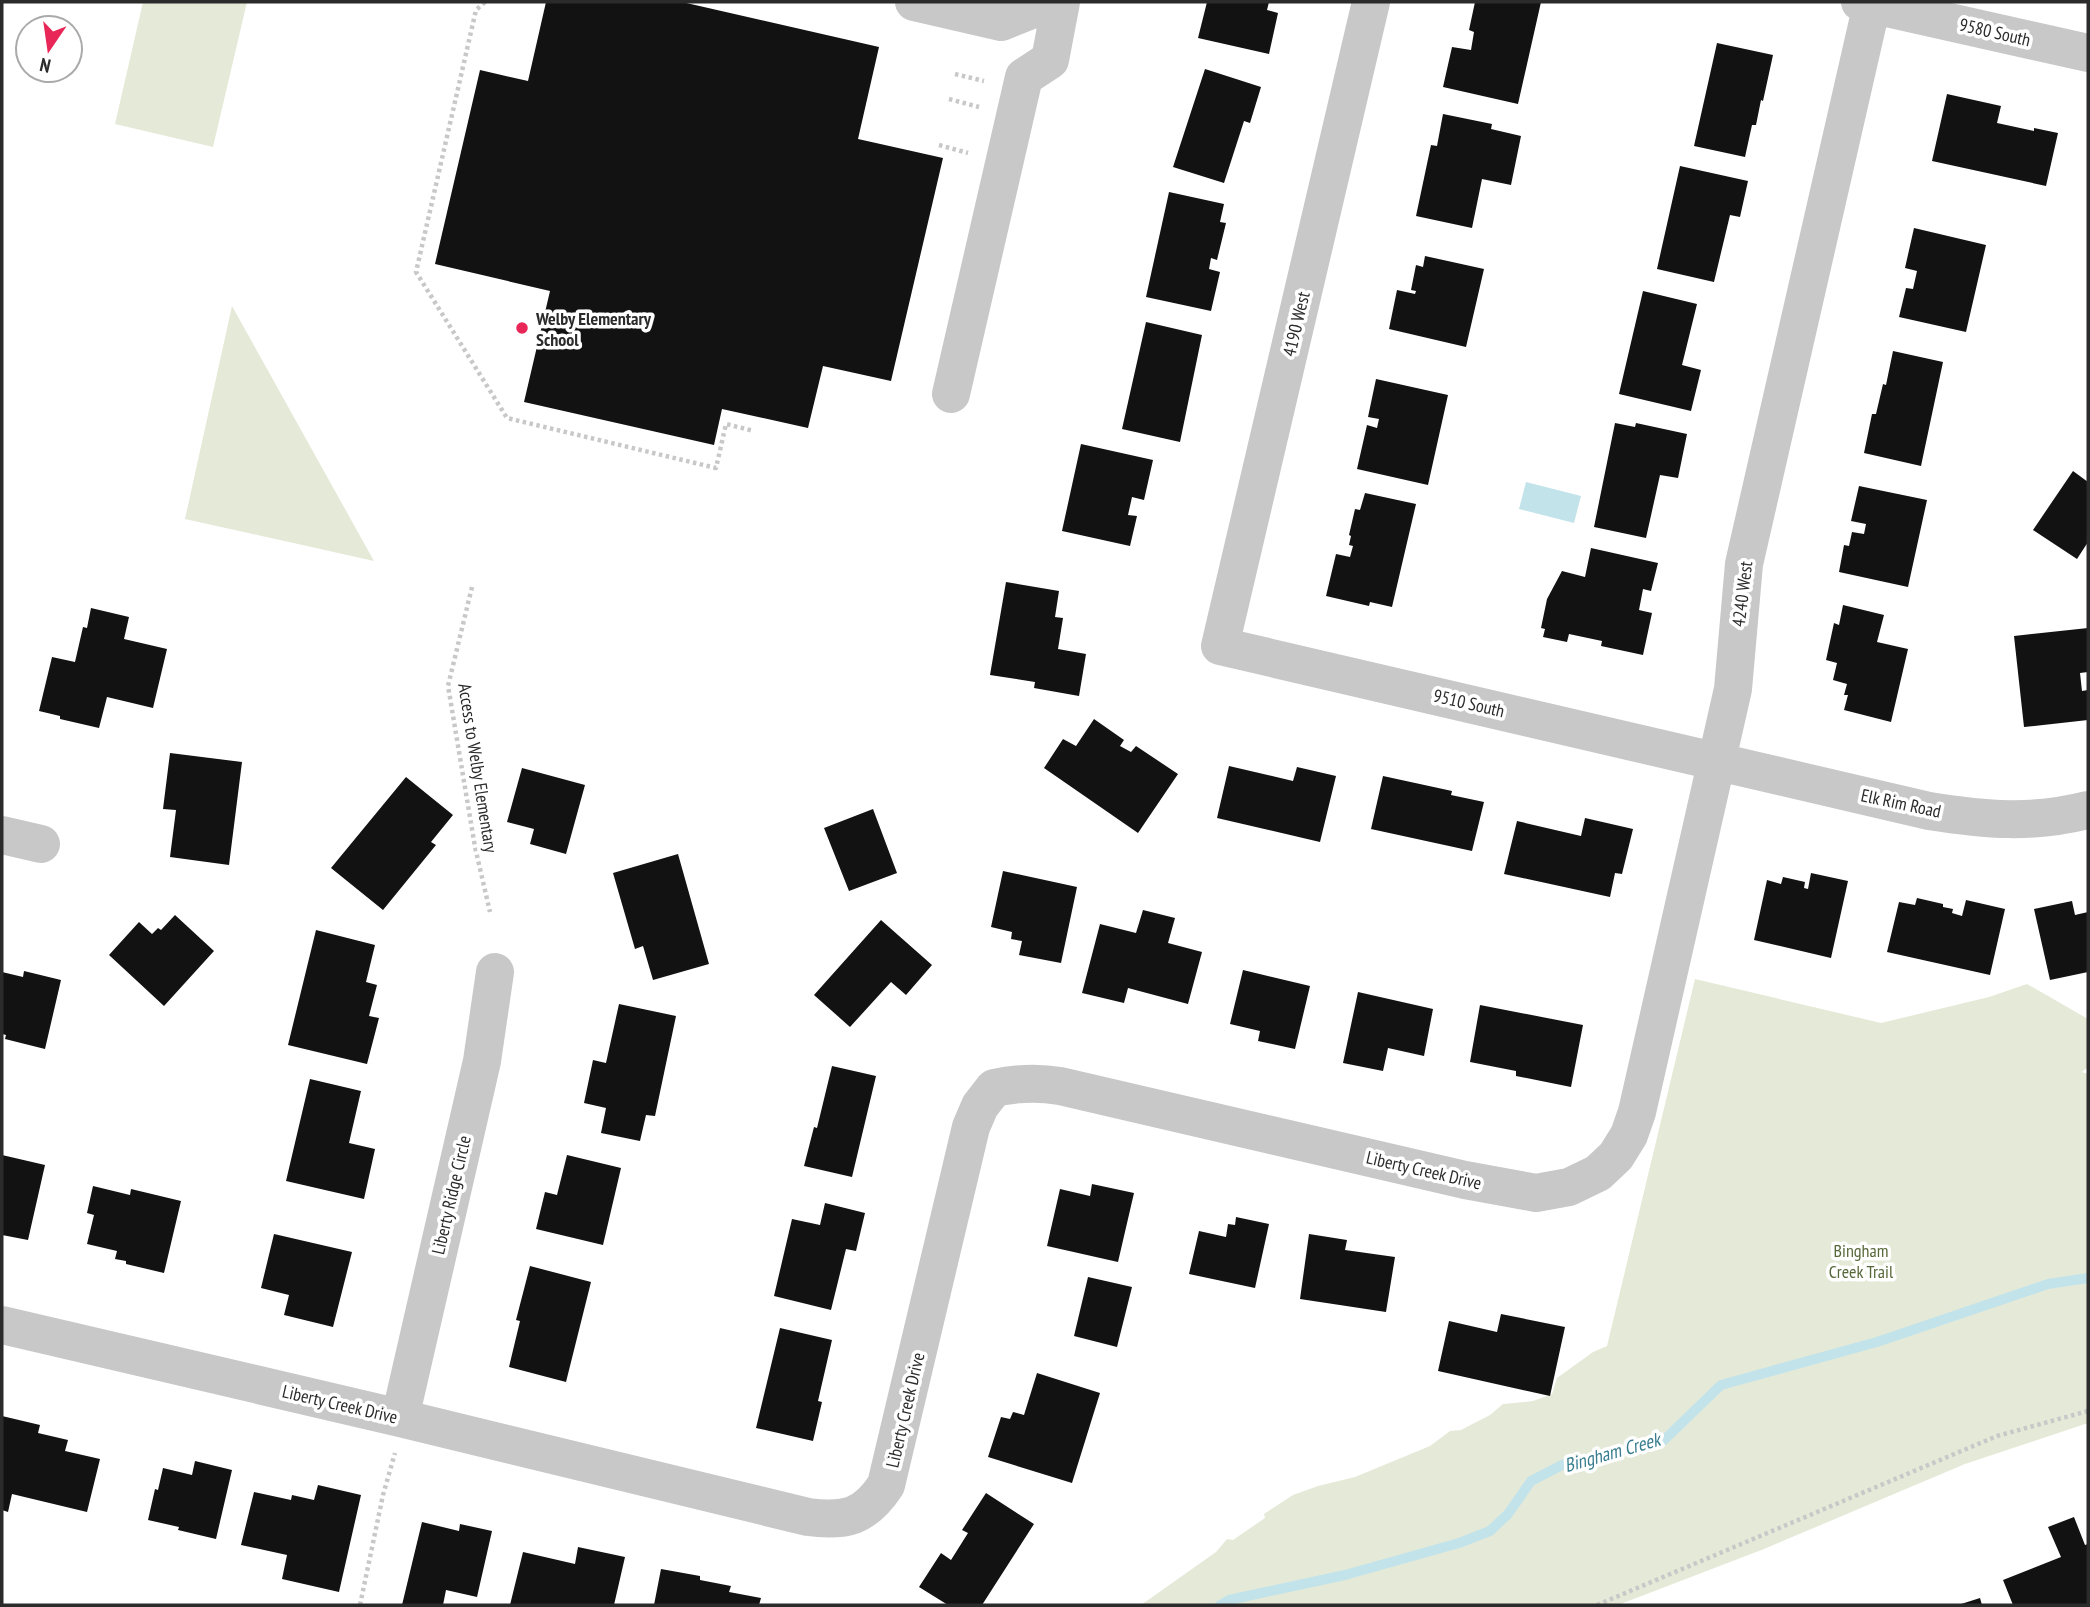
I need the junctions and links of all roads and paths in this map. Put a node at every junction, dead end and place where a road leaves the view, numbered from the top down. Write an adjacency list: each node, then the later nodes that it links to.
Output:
1 (485, 2): 9 (path)
2 (914, 2): 3 (street)
3 (1051, 2)
4 (1061, 2): 8 (street)
5 (1371, 2): 11 (street, 4190 West)
6 (1866, 3): 7 (street, 9580 South); 12 (street, 4240 West)
7 (2088, 53)
8 (951, 394)
9 (754, 431)
10 (472, 587): 16 (path, Access to Welby Elementary)
11 (1220, 646): 12 (street, 9510 South)
12 (1717, 760): 13 (street, Elk Rim Road); 18 (street, 4240 West)
13 (2088, 810)
14 (2, 835): 15 (street)
15 (41, 844)
16 (490, 912)
17 (495, 972): 21 (street, Liberty Ridge Circle)
18 (1598, 1173): 21 (street, Liberty Creek Drive)
19 (2, 1325): 21 (street, Liberty Creek Drive)
20 (2088, 1411): 23 (path)
21 (399, 1430): 22 (path)
22 (360, 1605)
23 (1597, 1605)

